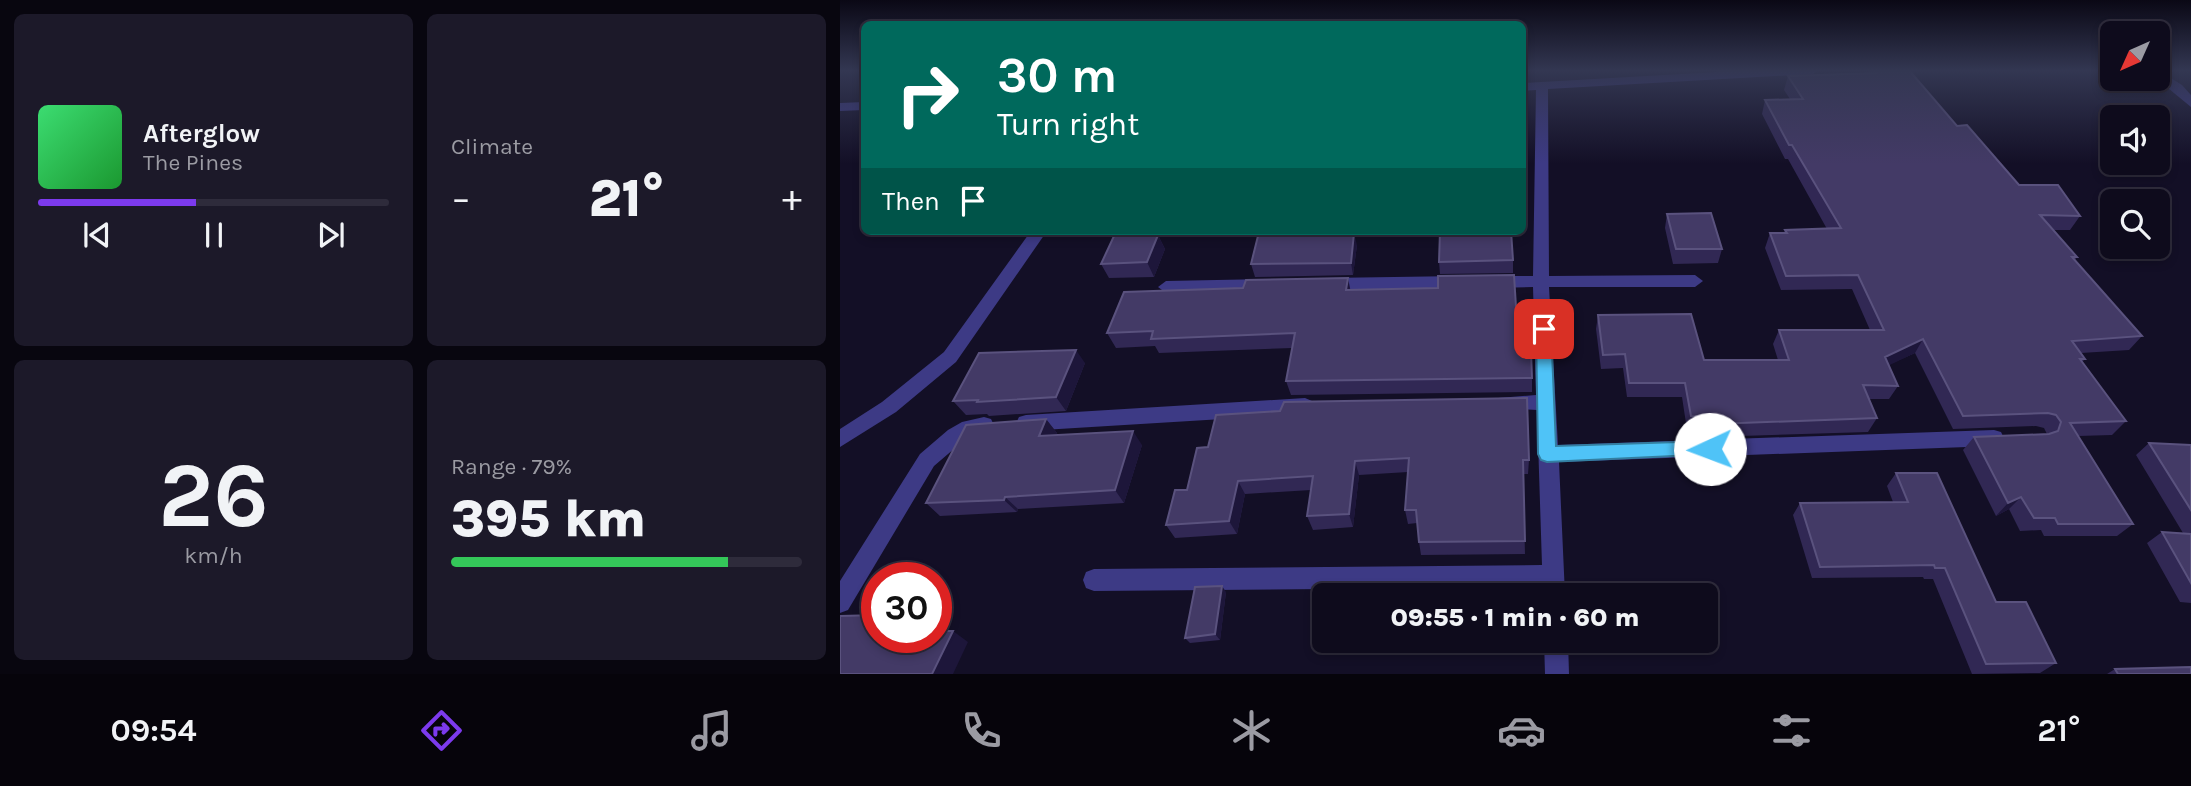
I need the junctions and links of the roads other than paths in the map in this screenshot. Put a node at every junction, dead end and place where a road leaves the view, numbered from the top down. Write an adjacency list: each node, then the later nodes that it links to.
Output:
1 (1542, 101): 5 (street)
2 (861, 106): 3 (street)
3 (840, 107)
4 (1037, 235): 14 (street)
5 (1541, 281): 6 (street); 8 (street); 10 (street)
6 (1695, 281)
7 (1277, 285): 9 (street)
8 (1305, 285)
9 (1166, 287)
10 (1547, 402): 11 (street); 15 (street)
11 (1479, 403)
12 (1330, 406): 19 (street)
13 (2008, 438): 15 (street)
14 (840, 439)
15 (1547, 454): 18 (street)
16 (1094, 580): 17 (street)
17 (1370, 583)
18 (1554, 583)
19 (840, 601)
20 (1556, 653): 21 (street)
21 (1557, 674)

